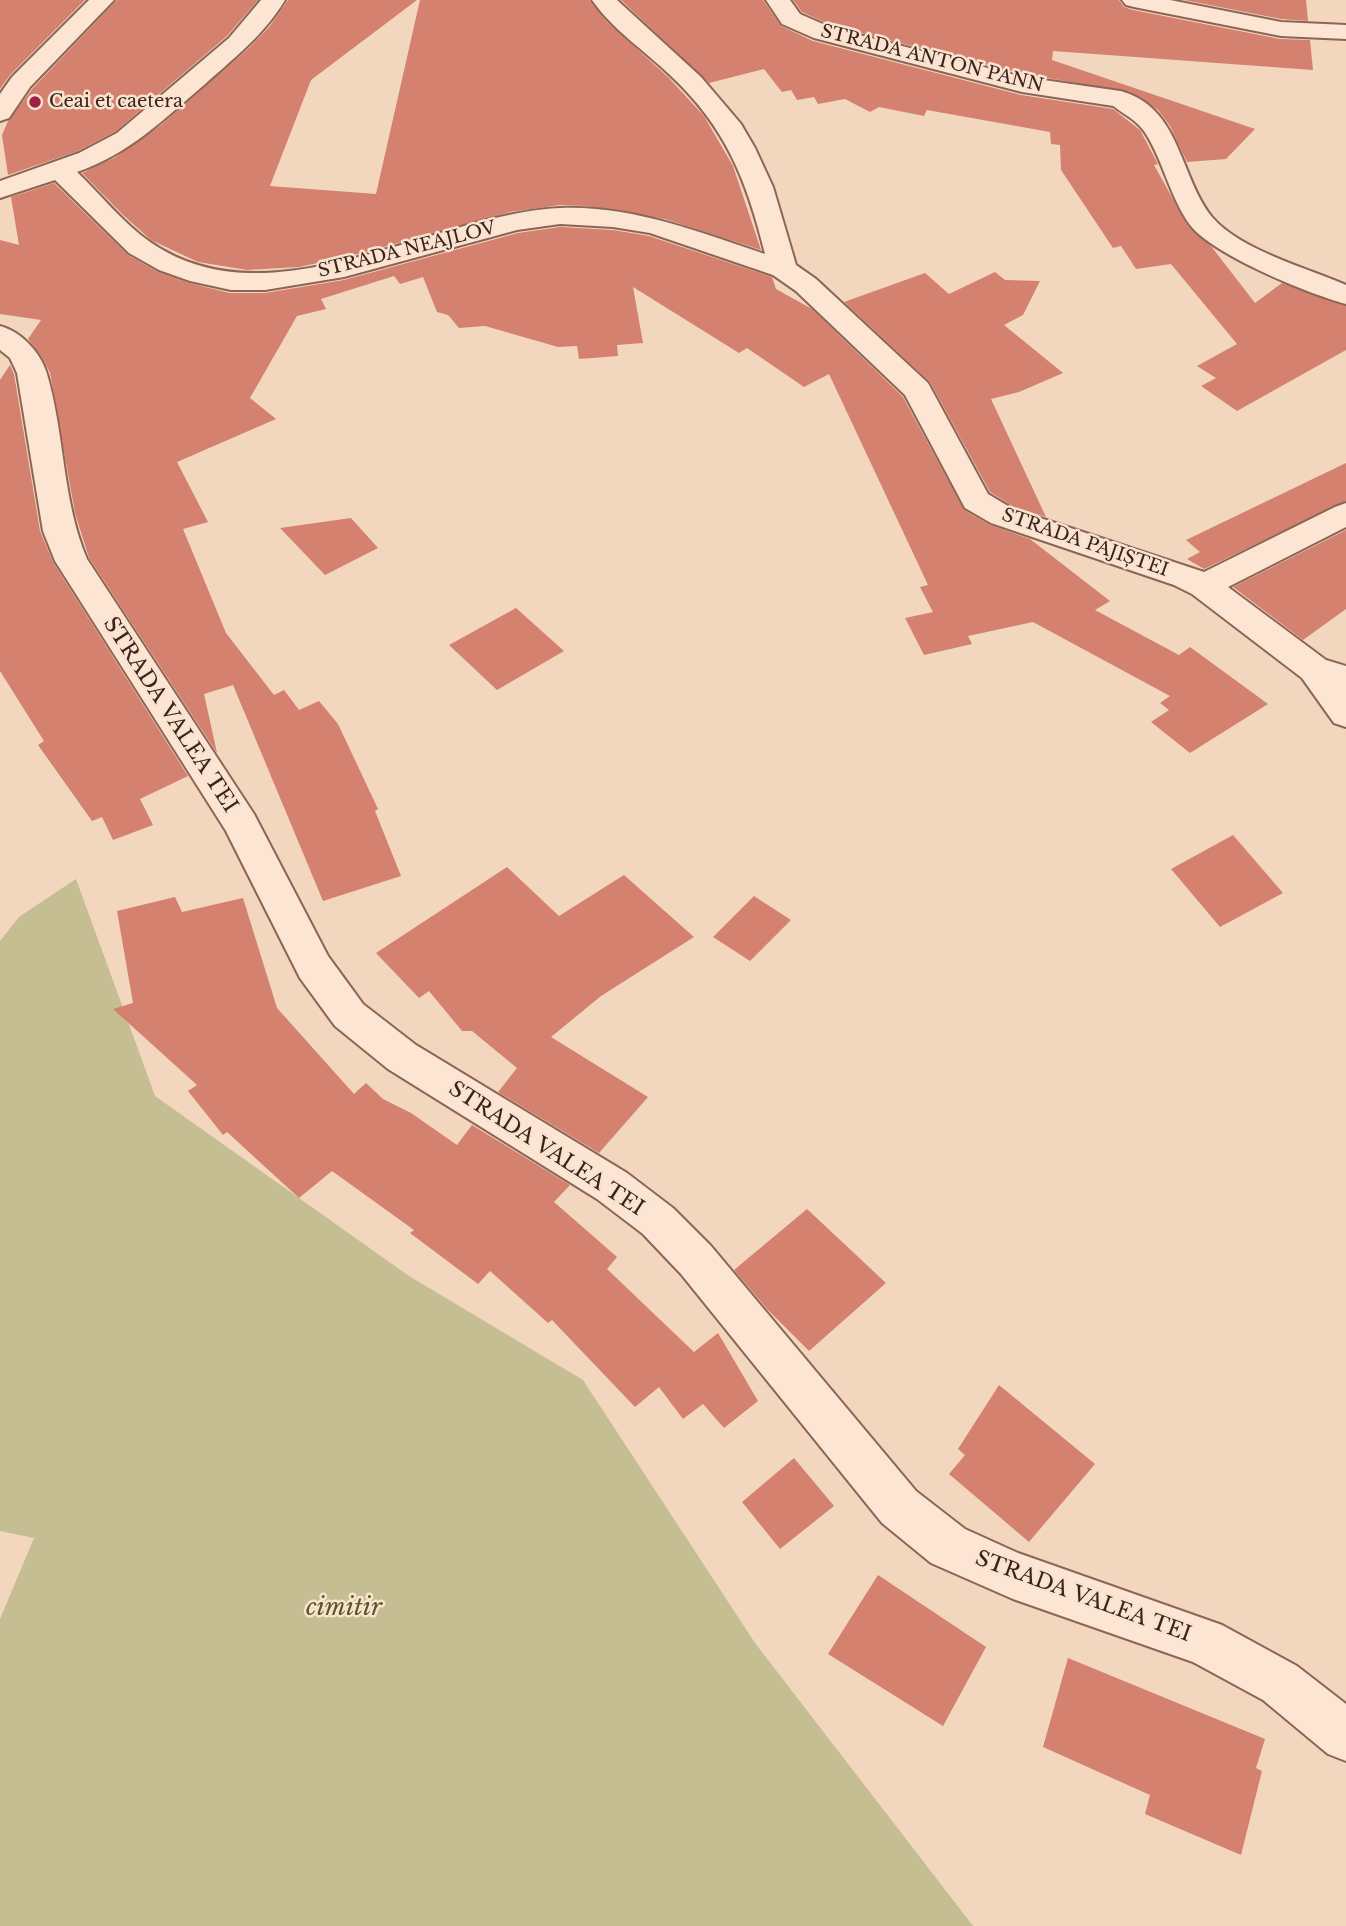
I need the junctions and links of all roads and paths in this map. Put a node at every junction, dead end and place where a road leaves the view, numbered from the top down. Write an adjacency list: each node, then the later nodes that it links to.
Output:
1 (102, 0): 7 (street)
2 (272, 0): 8 (street)
3 (604, 0): 10 (street)
4 (778, 0): 11 (street, STRADA ANTON PANN)
5 (1134, 0): 6 (street)
6 (1346, 32)
7 (0, 113)
8 (61, 171): 9 (street); 10 (street, STRADA NEAJLOV)
9 (0, 190)
10 (783, 269): 14 (street, STRADA PAJIȘTEI)
11 (1346, 295)
12 (0, 335): 17 (street, STRADA VALEA TEI)
13 (1346, 514): 14 (street)
14 (1204, 586): 15 (street, STRADA PAJIȘTEI)
15 (1330, 673): 16 (street, STRADA PAJIȘTEI)
16 (1346, 714)
17 (1346, 1736)

